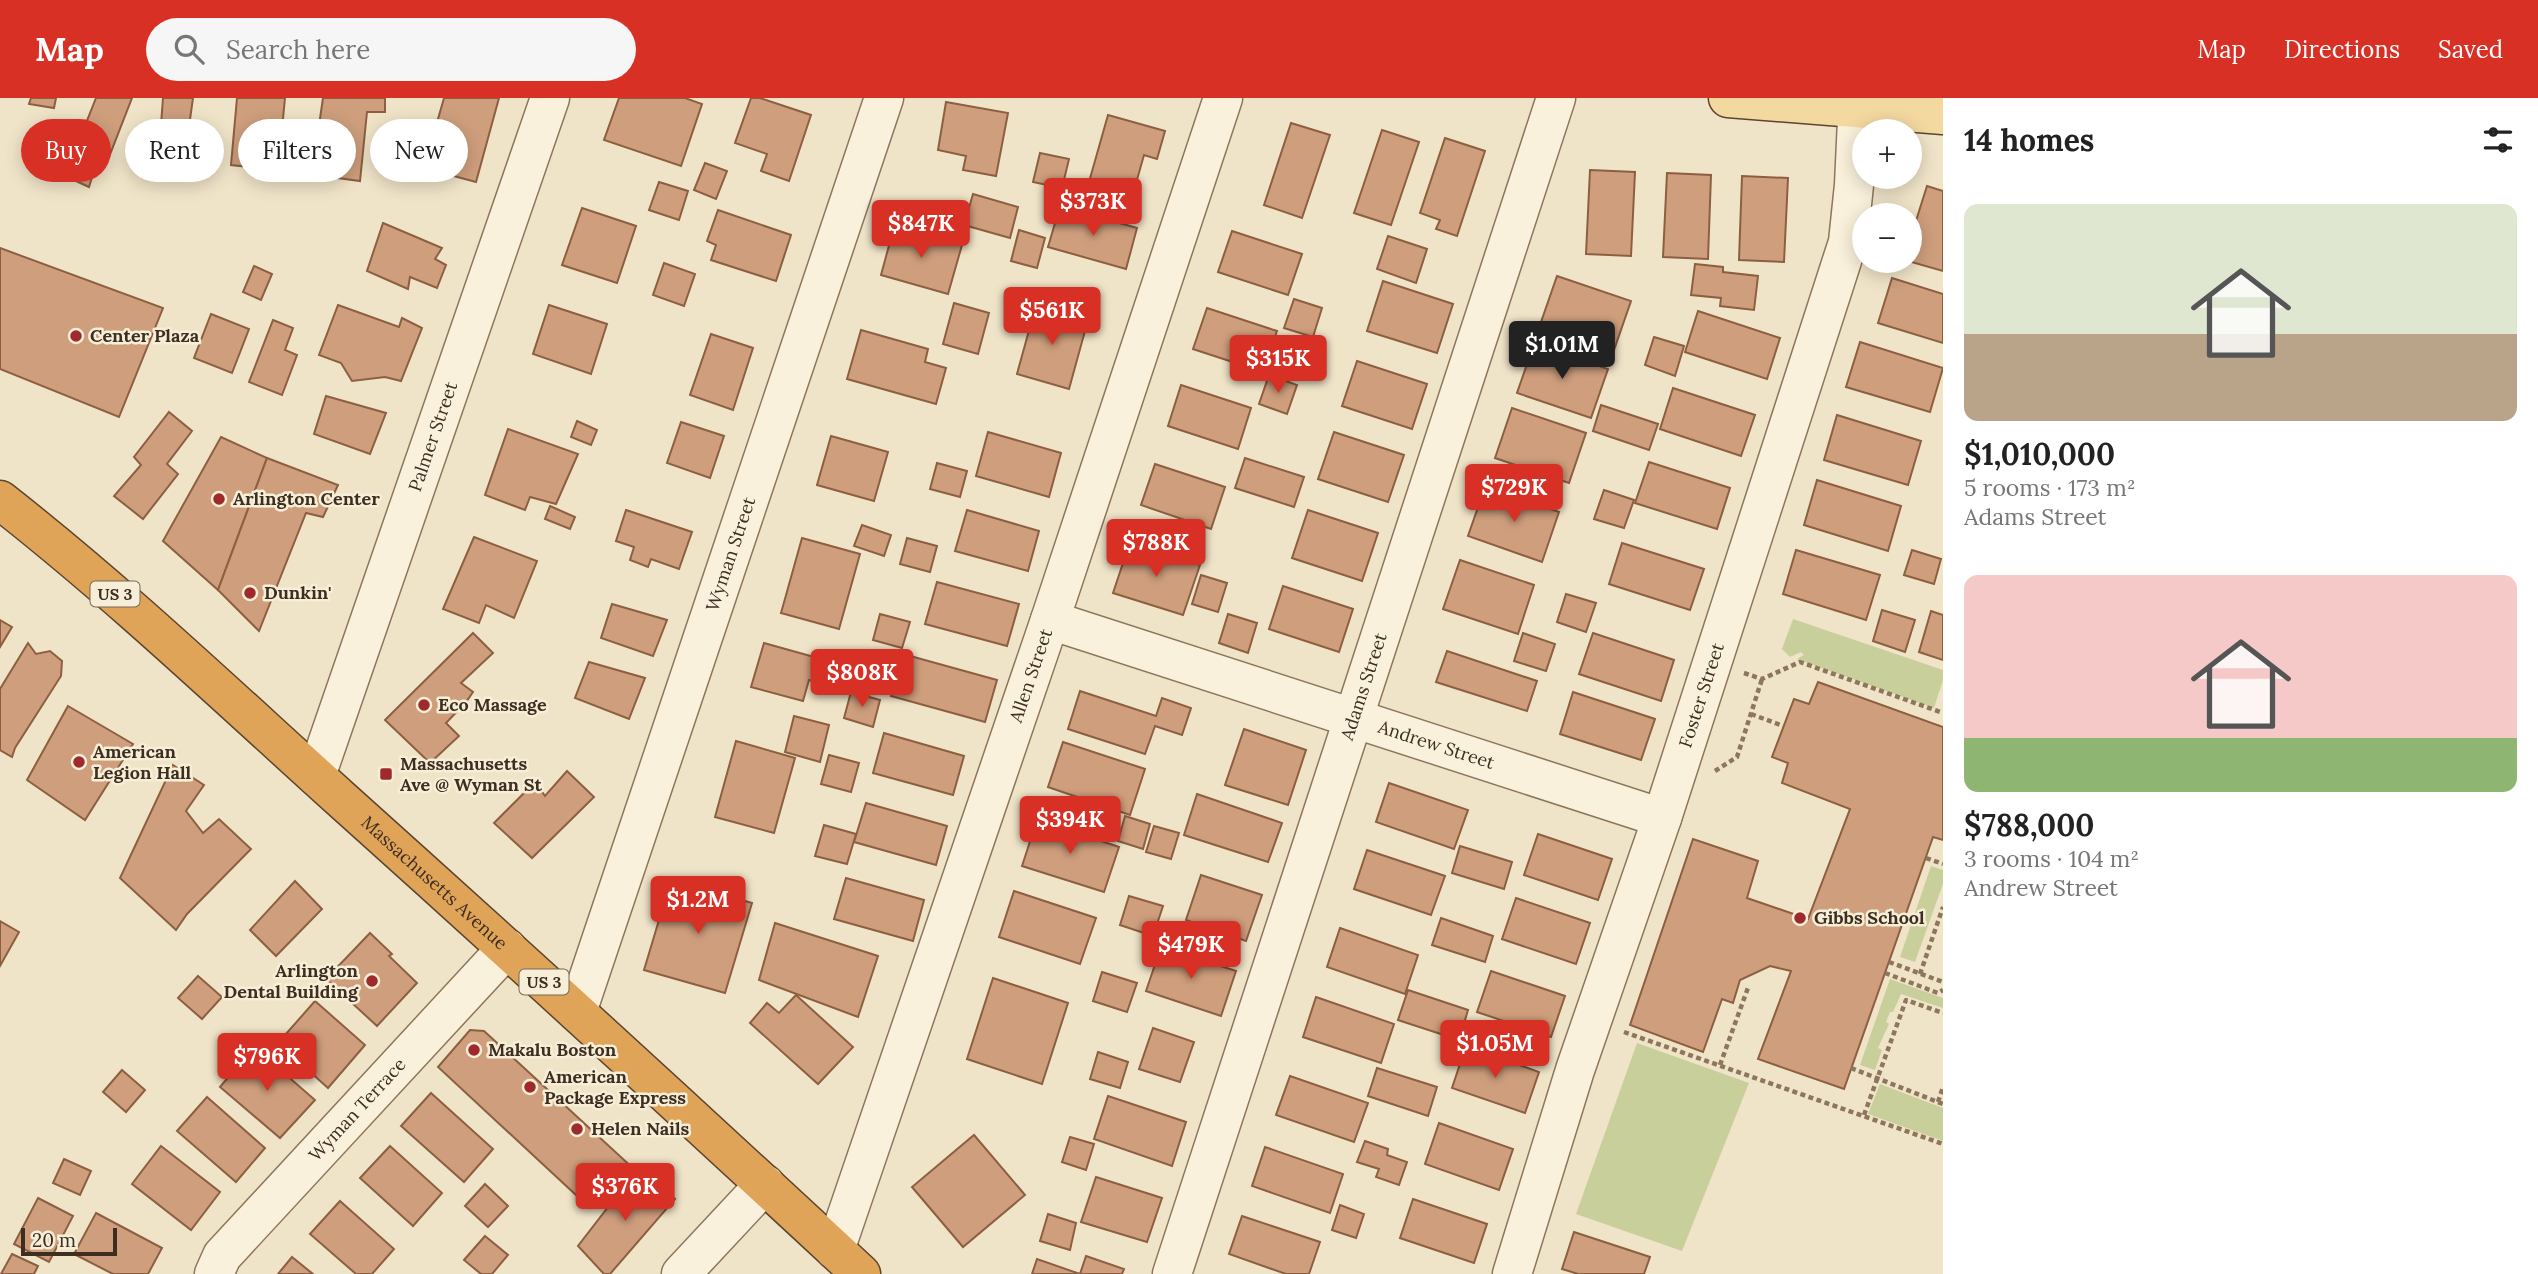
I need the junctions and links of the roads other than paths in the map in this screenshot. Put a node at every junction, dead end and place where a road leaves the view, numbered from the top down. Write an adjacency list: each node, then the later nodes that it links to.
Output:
1 (550, 98): 11 (street, Palmer Street)
2 (884, 98): 14 (street, Wyman Street)
3 (1223, 98): 9 (street, Allen Street)
4 (1556, 98): 10 (street, Adams Street)
5 (1728, 98): 6 (main road)
6 (1857, 103): 7 (main road); 12 (street, Foster Street)
7 (1943, 115)
8 (0, 500): 11 (highway, Massachusetts Avenue / US 3)
9 (1051, 620): 10 (street, Andrew Street); 16 (street, Allen Street)
10 (1354, 718): 12 (street, Andrew Street); 19 (street, Adams Street)
11 (316, 776): 13 (highway, Massachusetts Avenue / US 3)
12 (1662, 818): 20 (street, Foster Street)
13 (507, 948): 14 (highway, Massachusetts Avenue / US 3); 17 (street, Wyman Terrace)
14 (577, 1012): 15 (highway, Massachusetts Avenue / US 3)
15 (765, 1184): 16 (highway, Massachusetts Avenue / US 3); 18 (street)
16 (848, 1262)
17 (214, 1274)
18 (681, 1274)
19 (1172, 1274)
20 (1512, 1274)

